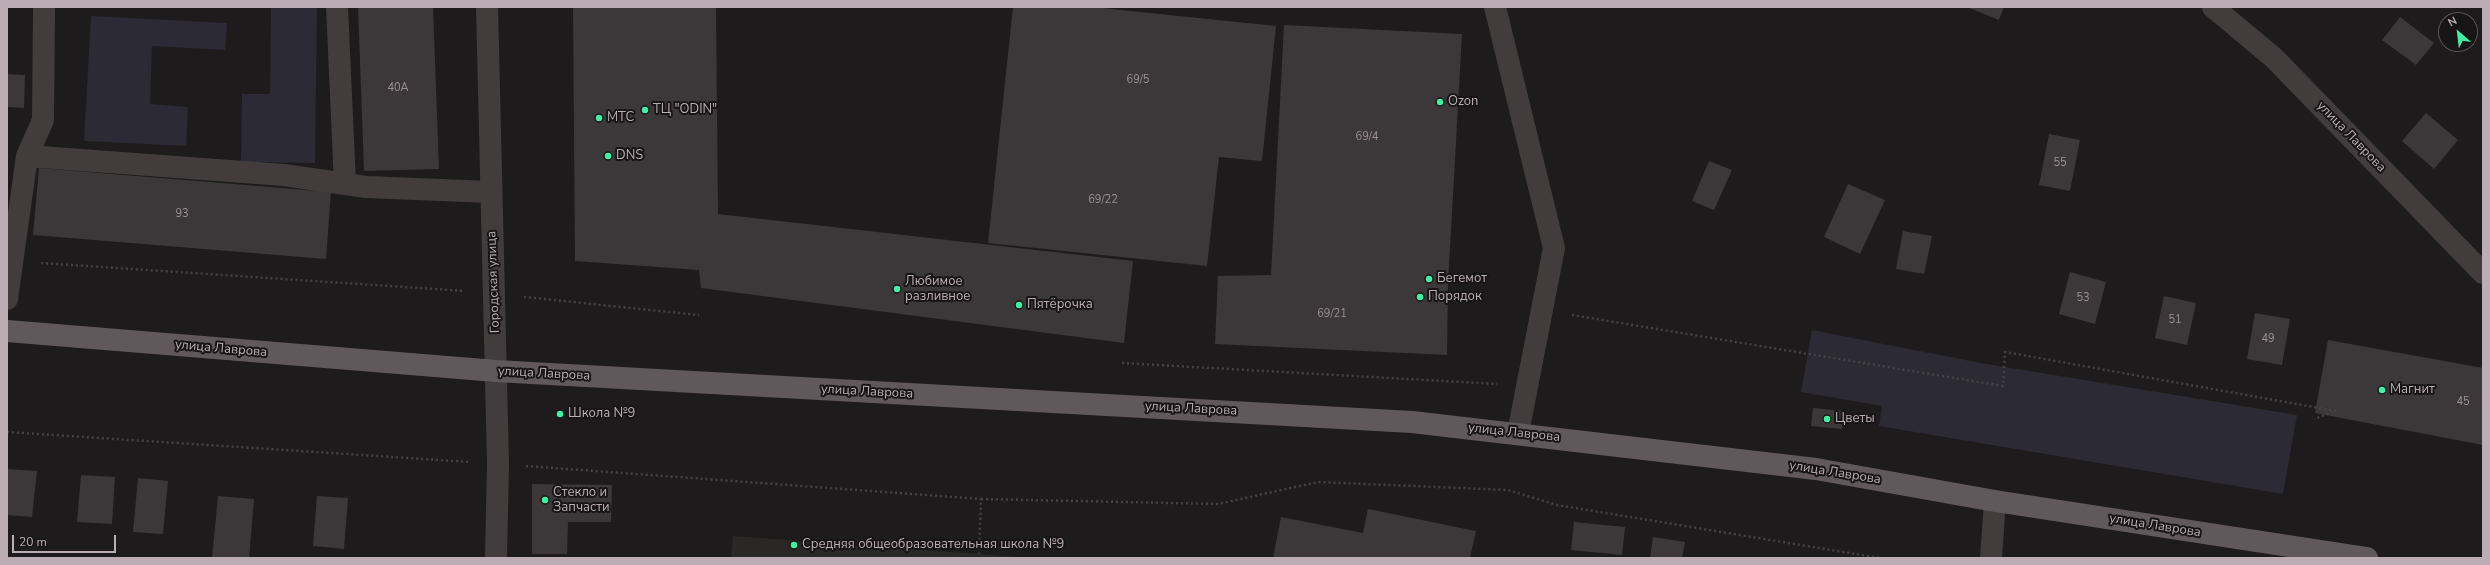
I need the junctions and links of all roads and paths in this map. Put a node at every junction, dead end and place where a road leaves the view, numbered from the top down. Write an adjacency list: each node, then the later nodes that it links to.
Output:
1 (44, 7): 6 (street)
2 (337, 7): 7 (street)
3 (486, 7): 8 (street, Городская улица)
4 (1495, 7): 20 (street)
5 (2213, 7): 10 (street, улица Лаврова)
6 (27, 156): 7 (street); 9 (street)
7 (345, 184): 8 (street)
8 (491, 192): 11 (street, Городская улица)
9 (13, 261): 11 (path); 12 (street)
10 (2483, 273)
11 (494, 293): 14 (path); 17 (street, Городская улица)
12 (7, 299)
13 (1567, 315): 19 (path)
14 (699, 316)
15 (7, 331): 17 (main road, улица Лаврова)
16 (1122, 363): 18 (path)
17 (496, 371): 20 (main road, улица Лаврова); 23 (street, Городская улица)
18 (1504, 384)
19 (2314, 419)
20 (1518, 433): 22 (main road, улица Лаврова)
21 (982, 499): 24 (path)
22 (1995, 501): 25 (street); 26 (main road, улица Лаврова)
23 (496, 558)
24 (1880, 558)
25 (1991, 558)
26 (2367, 558)

